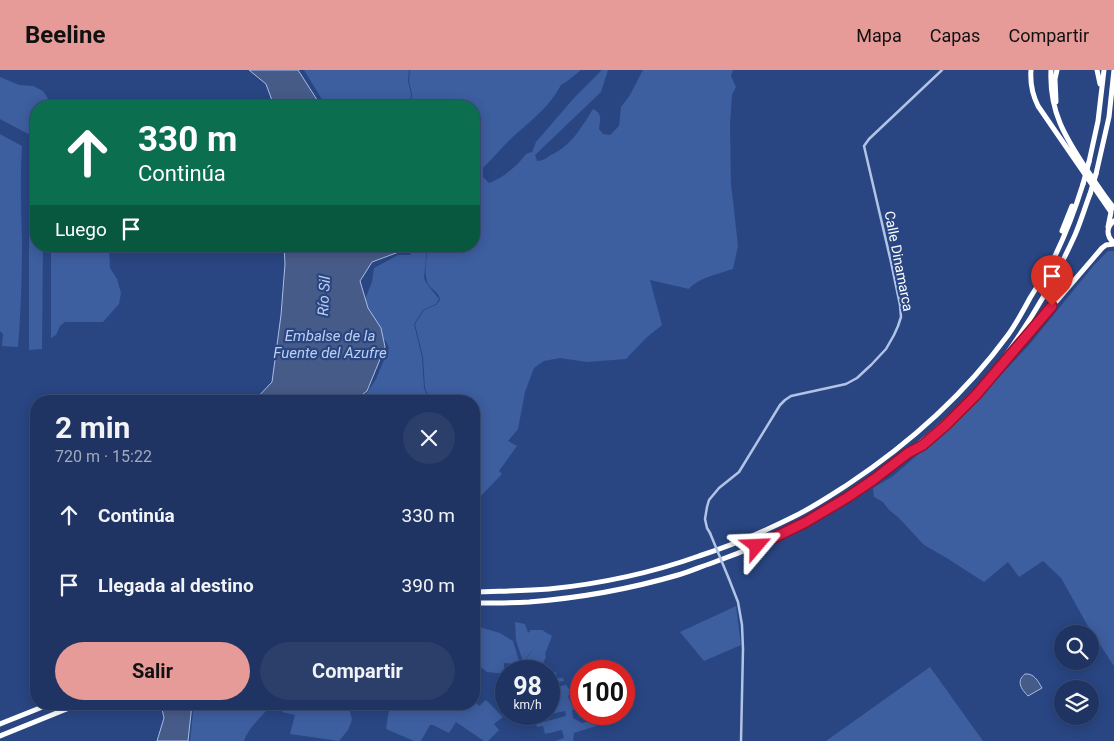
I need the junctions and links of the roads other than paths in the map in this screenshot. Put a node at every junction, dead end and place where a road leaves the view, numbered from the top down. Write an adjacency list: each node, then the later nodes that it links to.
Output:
1 (942, 70): 22 (street, Calle Dinamarca, bridge)
2 (1031, 70): 13 (highway)
3 (1051, 70): 8 (highway)
4 (1057, 70): 8 (highway)
5 (1097, 70): 9 (highway)
6 (1104, 70): 9 (highway)
7 (1114, 70): 15 (highway, bridge)
8 (1061, 127): 10 (highway)
9 (1088, 161): 16 (highway, bridge)
10 (1106, 198): 11 (highway); 12 (highway)
11 (1114, 208)
12 (1113, 221): 13 (highway)
13 (1108, 227): 14 (highway)
14 (1114, 243): 15 (highway)
15 (908, 453): 17 (highway)
16 (480, 592)
17 (480, 603)
18 (35, 710): 20 (highway)
19 (64, 710): 21 (highway)
20 (0, 724)
21 (0, 736)
22 (741, 741)

